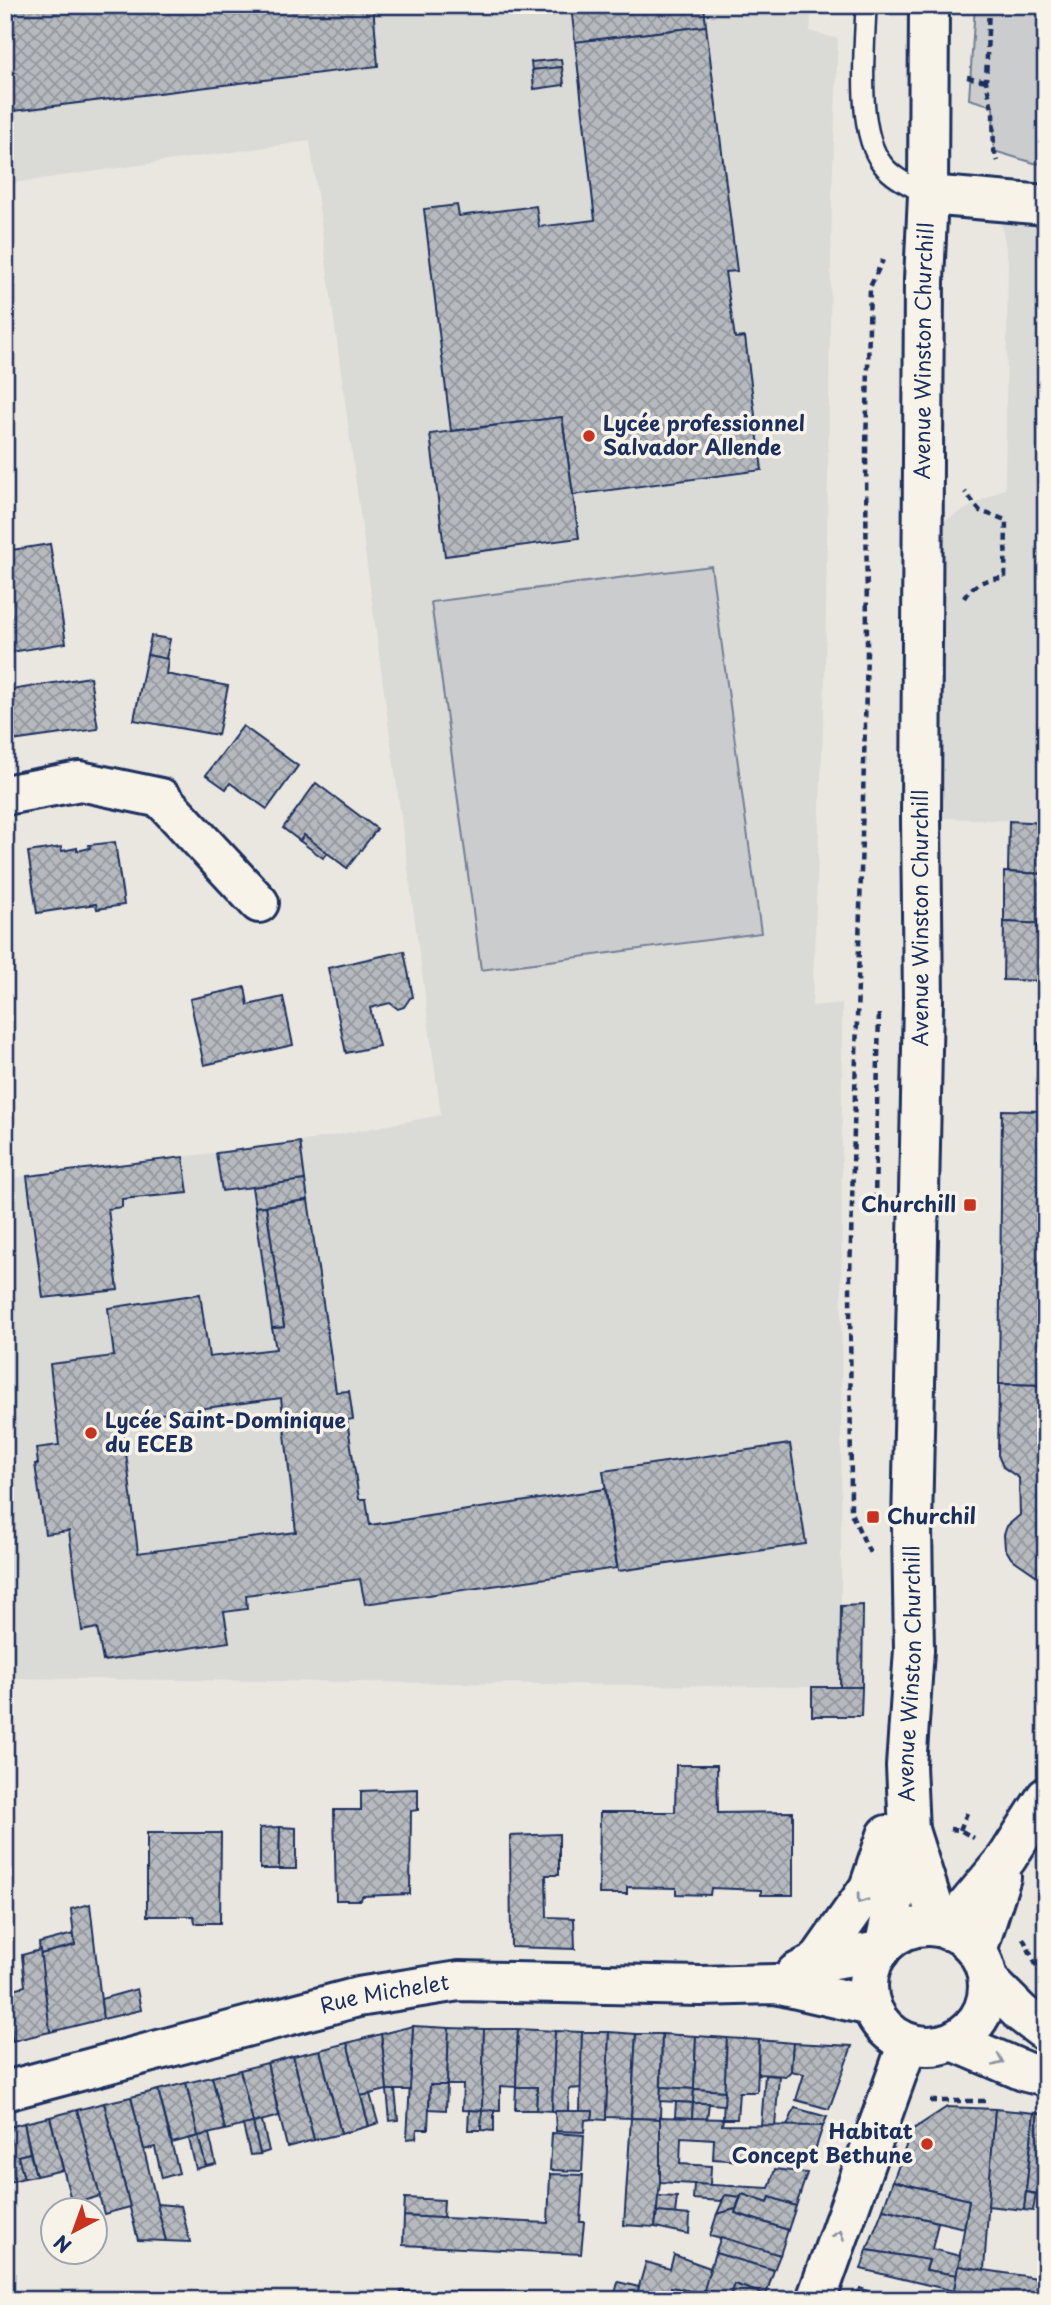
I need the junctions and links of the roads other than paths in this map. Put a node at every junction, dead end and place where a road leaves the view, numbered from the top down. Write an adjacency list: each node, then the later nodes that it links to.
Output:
1 (866, 5): 3 (lane)
2 (929, 5): 3 (main road, Avenue Winston Churchill)
3 (928, 195): 4 (main road); 7 (main road, Avenue Winston Churchill)
4 (1046, 205)
5 (5, 795): 6 (main road)
6 (259, 903)
7 (921, 1031): 9 (main road, Avenue Winston Churchill); 12 (main road, one-way to 12)
8 (1046, 1797): 10 (main road)
9 (928, 1830): 10 (main road, Avenue Winston Churchill); 11 (main road, Avenue Winston Churchill)
10 (963, 1947): 11 (main road); 15 (main road); 16 (main road)
11 (882, 1948): 12 (main road, Rue Michelet); 14 (main road)
12 (817, 1962): 13 (main road, Rue Michelet)
13 (776, 1984): 14 (main road, Rue Michelet); 19 (main road, Rue Michelet)
14 (871, 2006): 17 (main road)
15 (1046, 2032)
16 (953, 2041): 17 (main road); 18 (main road, one-way to 18)
17 (908, 2043): 20 (main road, one-way to 17)
18 (1046, 2077)
19 (5, 2091)
20 (816, 2300)

